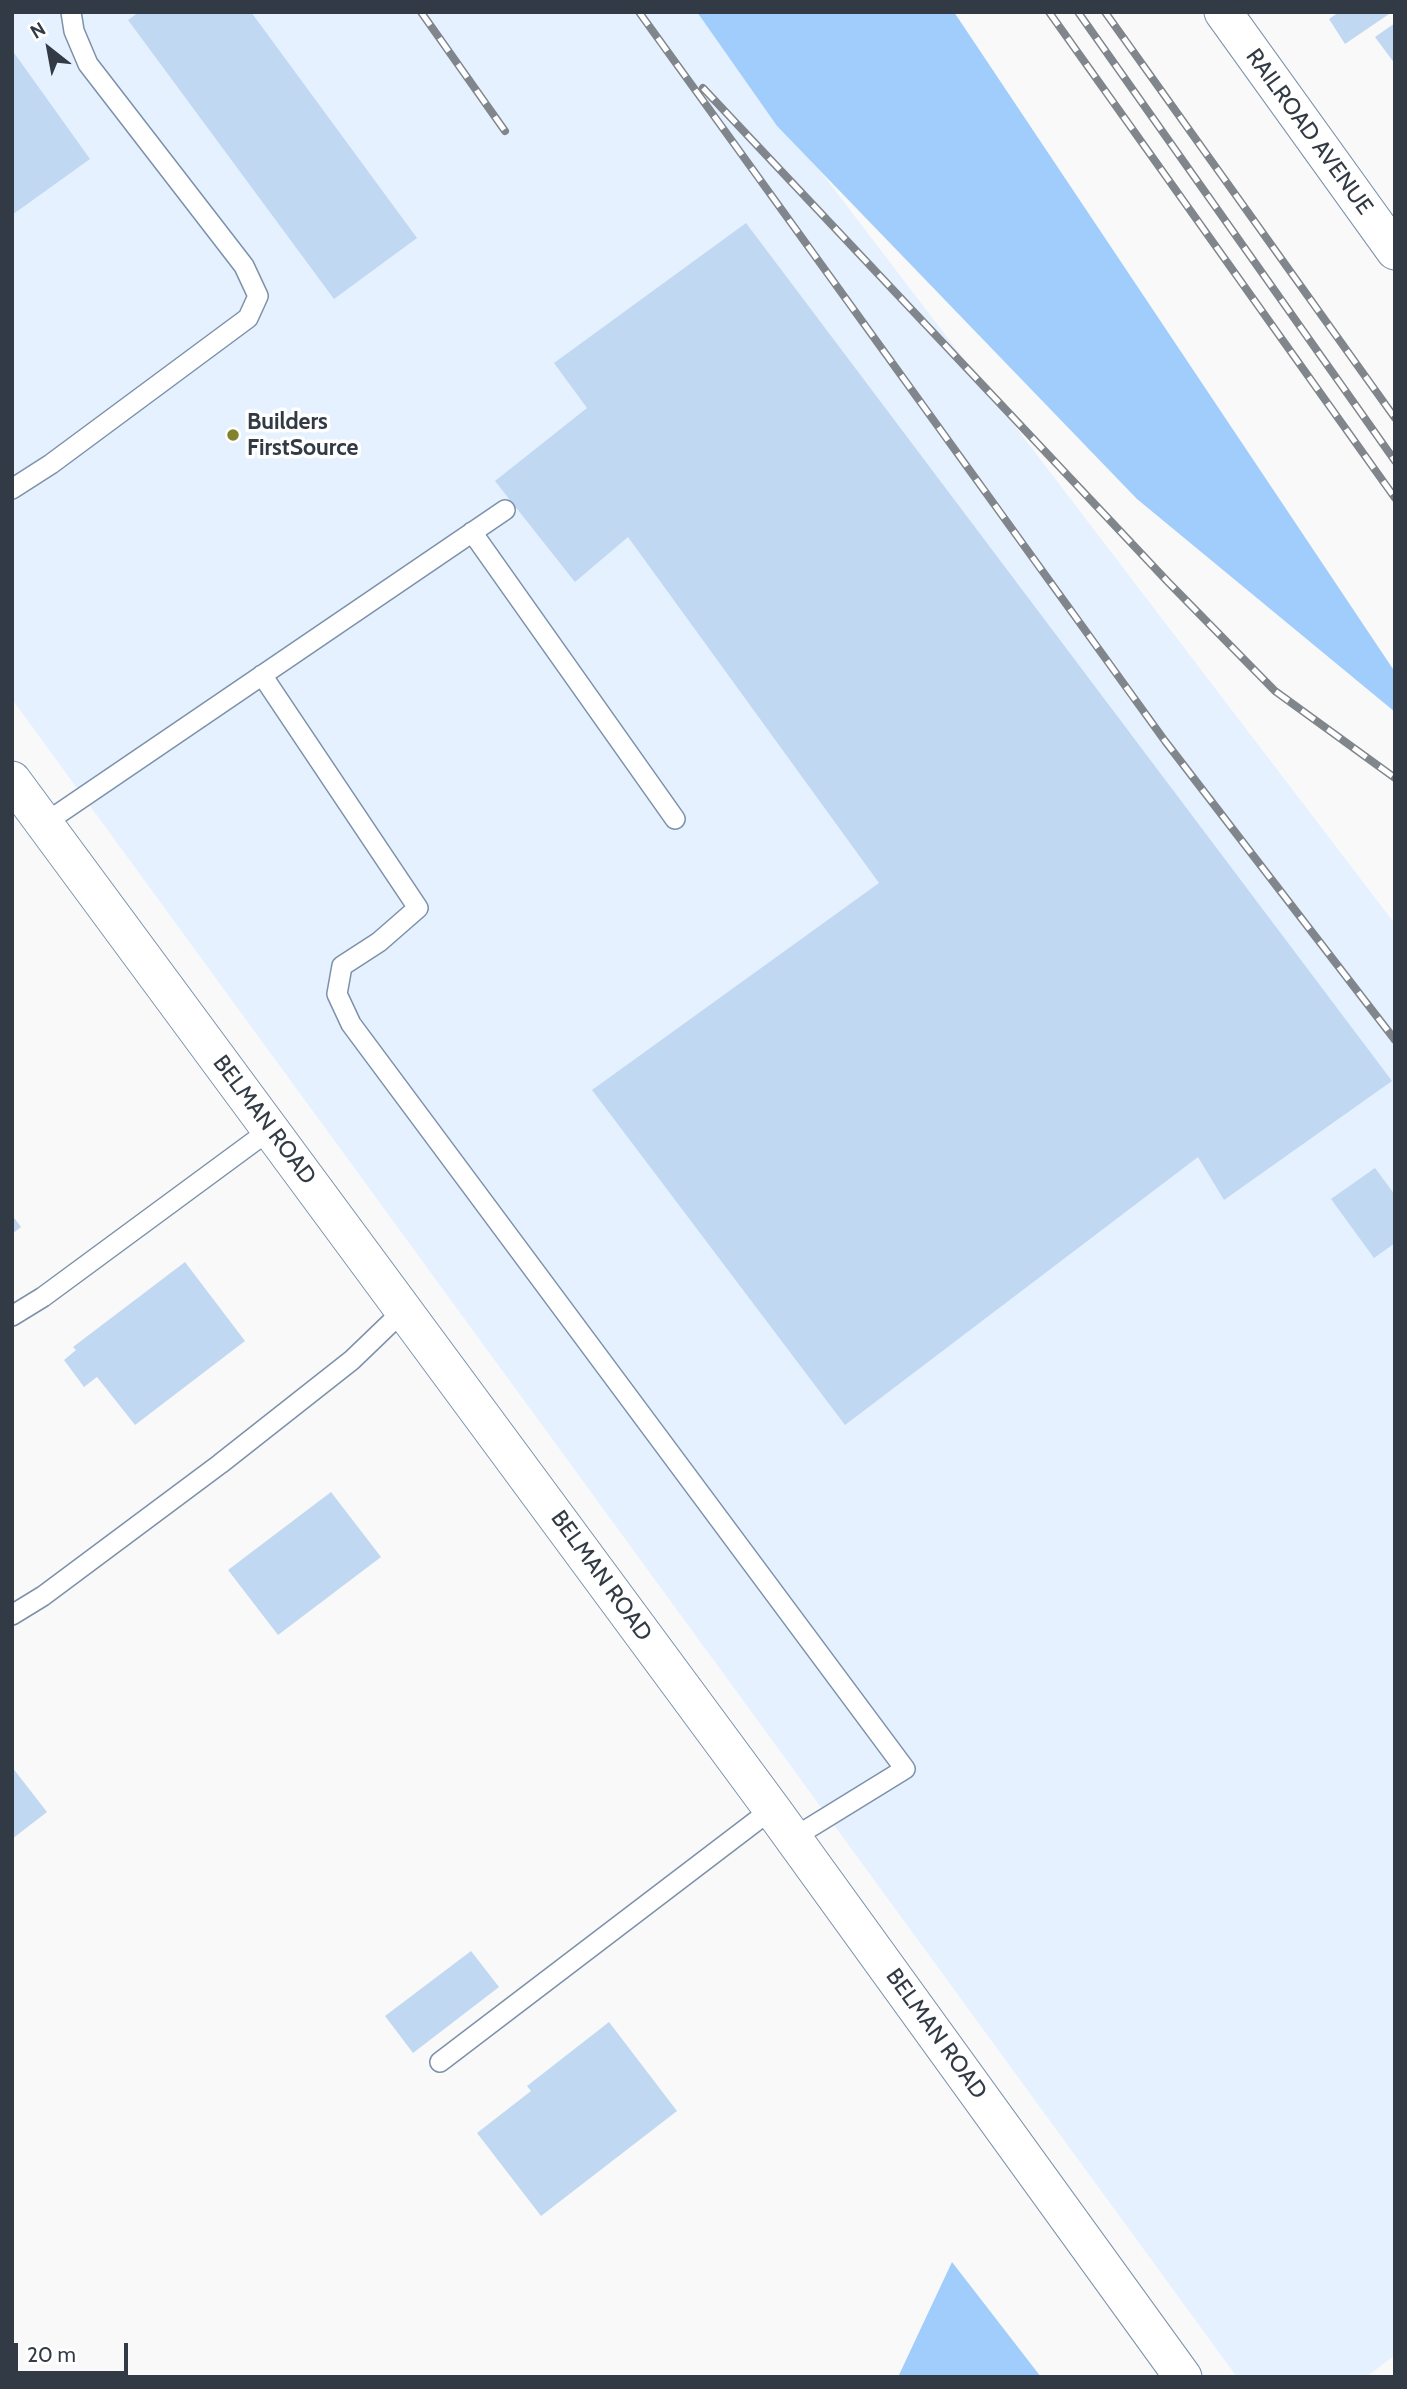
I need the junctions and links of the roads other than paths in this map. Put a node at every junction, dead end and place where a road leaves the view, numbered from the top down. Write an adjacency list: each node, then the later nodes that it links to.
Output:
1 (71, 12): 4 (lane)
2 (1223, 12): 3 (street, RAILROAD AVENUE)
3 (1395, 251)
4 (12, 489)
5 (505, 510): 6 (lane)
6 (472, 532): 7 (lane); 9 (lane)
7 (262, 675): 10 (lane); 16 (lane)
8 (12, 780): 10 (street, BELMAN ROAD)
9 (676, 819)
10 (45, 823): 11 (street, BELMAN ROAD)
11 (271, 1129): 12 (street, BELMAN ROAD); 13 (lane)
12 (405, 1309): 14 (lane); 15 (street, BELMAN ROAD)
13 (12, 1316)
14 (12, 1615)
15 (772, 1809): 16 (street, BELMAN ROAD); 17 (lane)
16 (793, 1838): 18 (street, BELMAN ROAD)
17 (440, 2062)
18 (1184, 2377)

